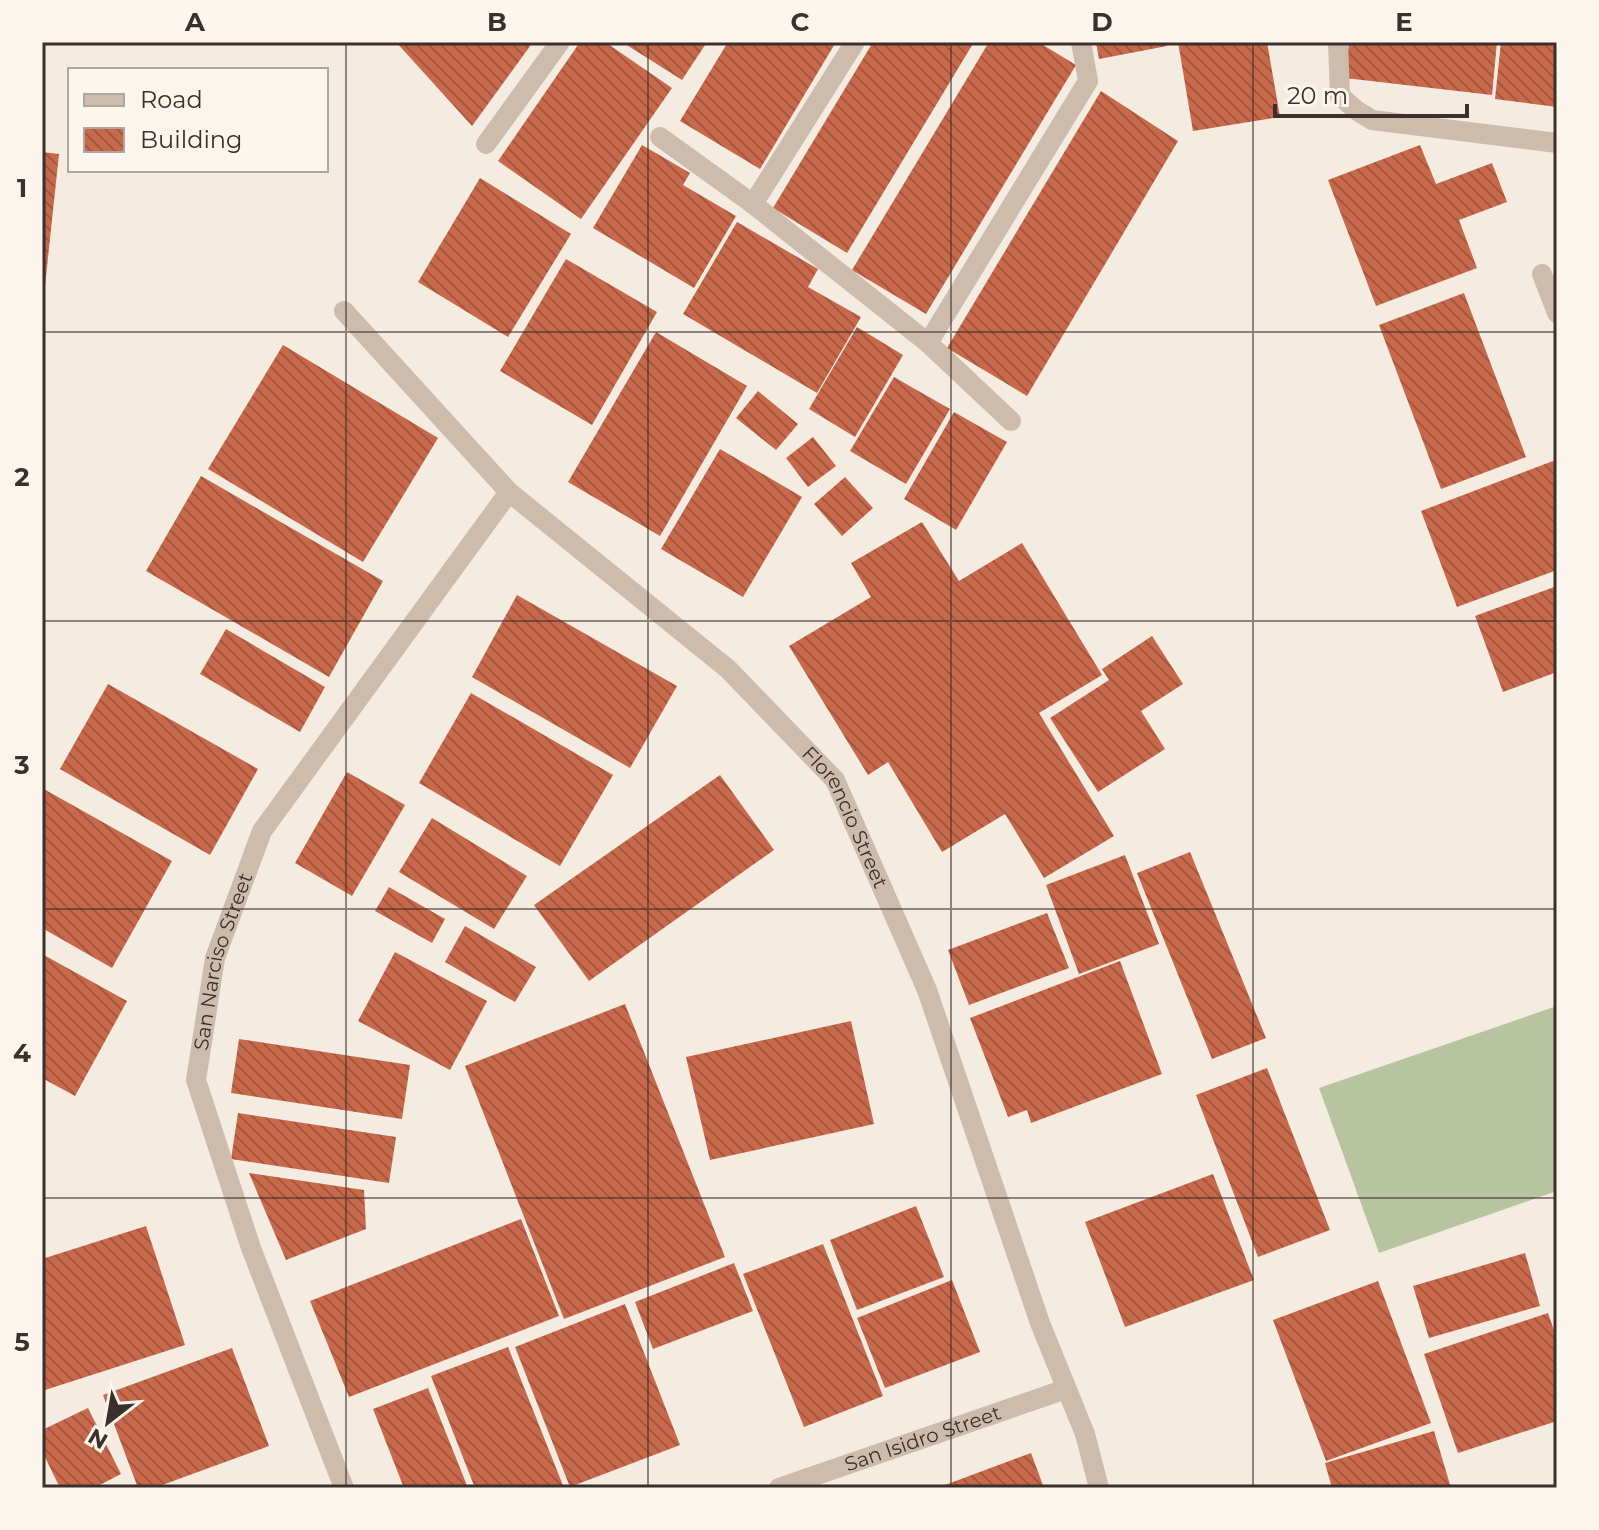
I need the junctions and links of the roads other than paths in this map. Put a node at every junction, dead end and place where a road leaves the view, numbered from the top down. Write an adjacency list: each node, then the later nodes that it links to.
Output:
1 (560, 42): 7 (street)
2 (855, 42): 8 (street)
3 (1081, 42): 12 (street)
4 (1338, 42): 6 (street)
5 (660, 137): 8 (street)
6 (1557, 143)
7 (486, 144)
8 (753, 204): 12 (street)
9 (1542, 274): 11 (street)
10 (344, 311): 14 (street, Florencio Street)
11 (1557, 313)
12 (928, 343): 13 (street)
13 (1011, 421)
14 (509, 492): 15 (street, Florencio Street); 16 (street, San Narciso Street)
15 (1066, 1389): 17 (street, San Isidro Street); 18 (street, Florencio Street)
16 (344, 1488)
17 (779, 1488)
18 (1099, 1488)

